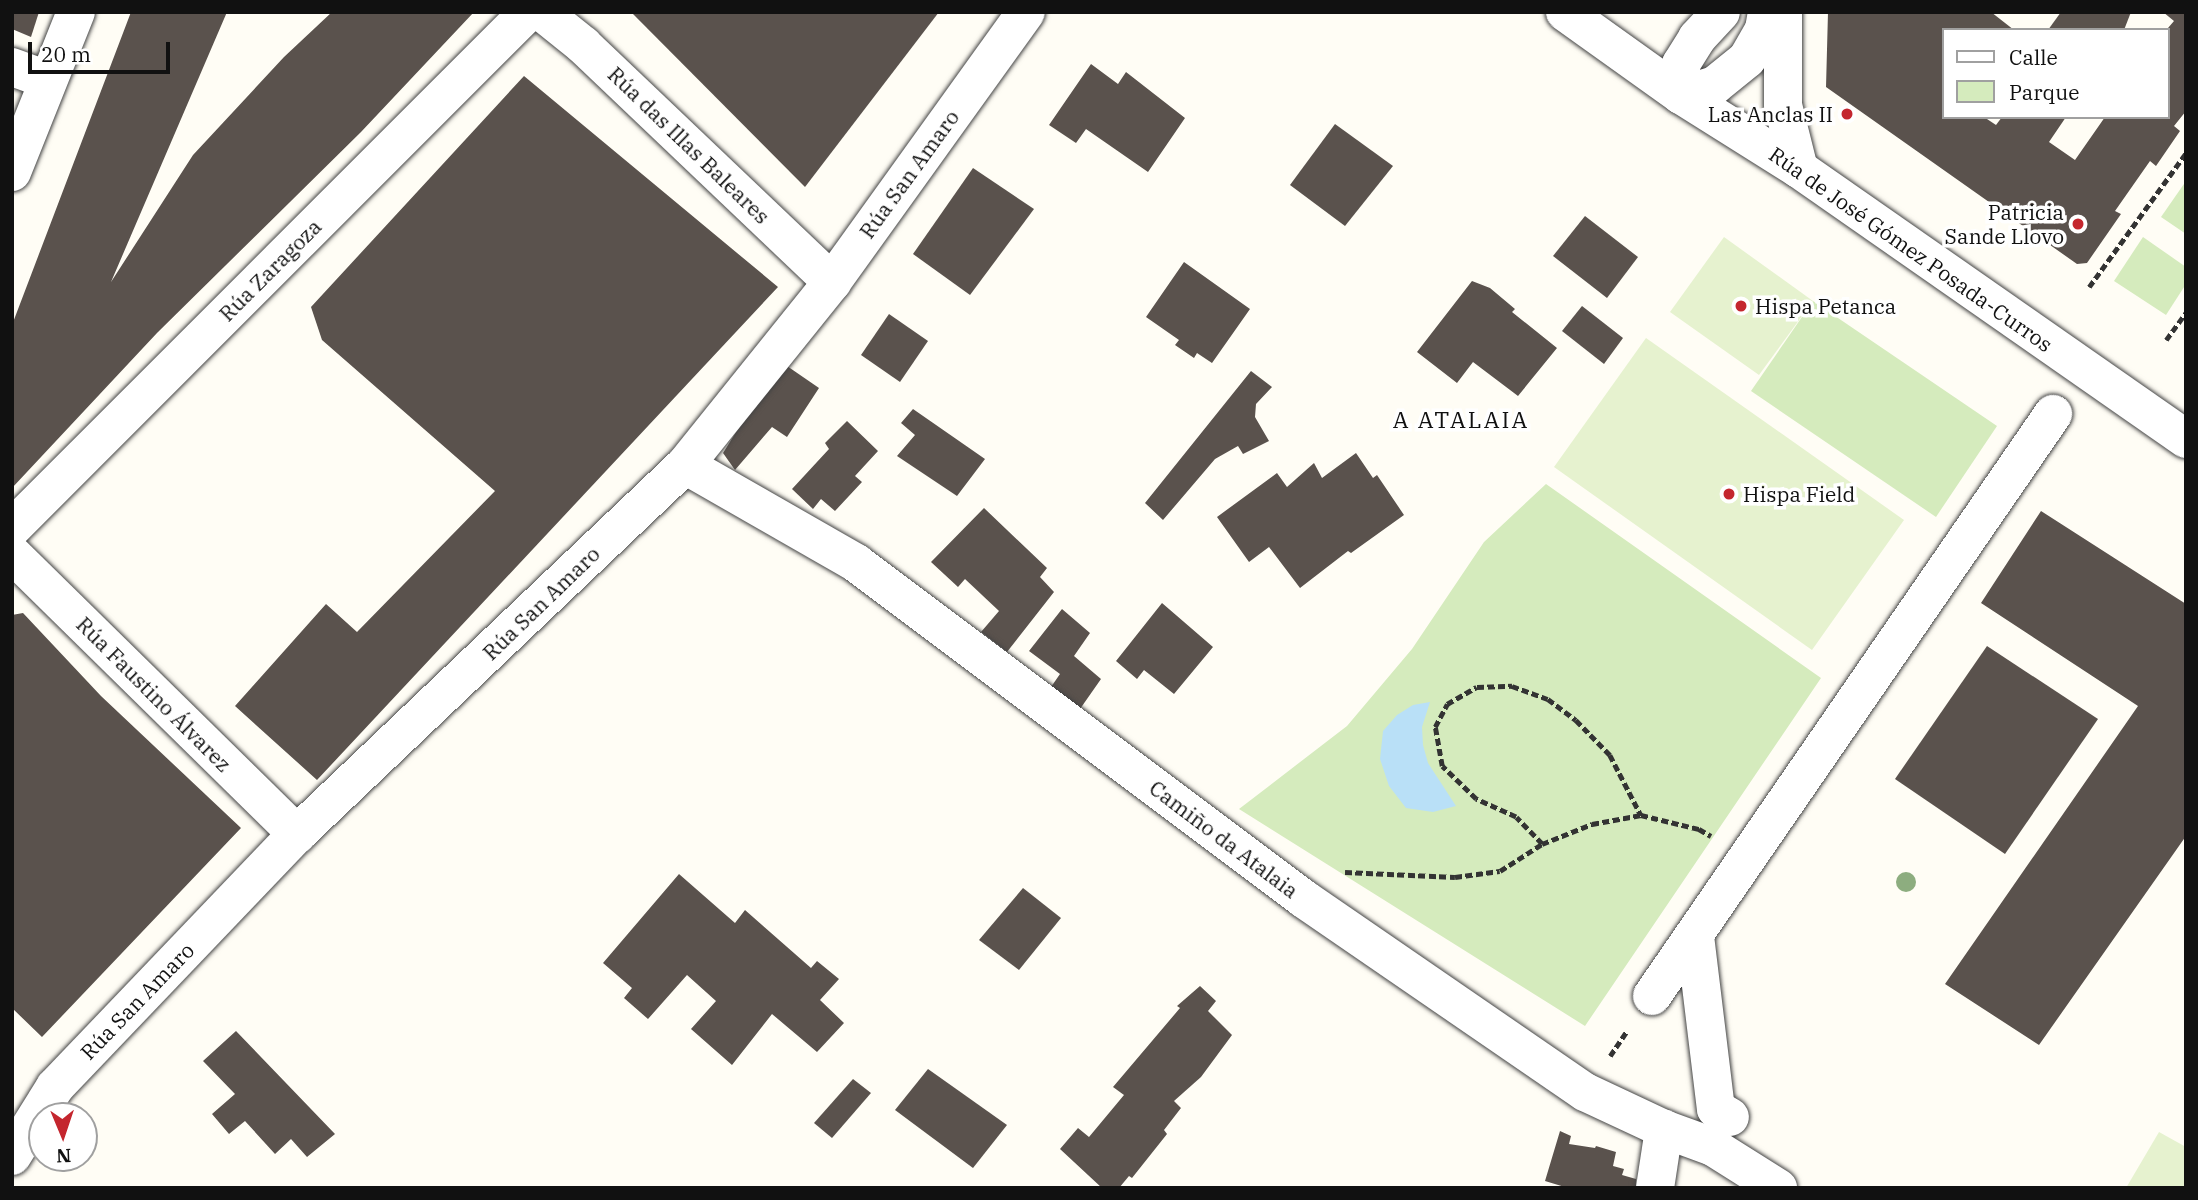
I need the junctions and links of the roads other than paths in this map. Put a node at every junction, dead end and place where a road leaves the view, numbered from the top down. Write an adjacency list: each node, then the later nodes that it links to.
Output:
1 (76, 12): 10 (street)
2 (528, 12): 18 (street, Rúa Zaragoza)
3 (542, 12): 14 (street, Rúa das Illas Baleares)
4 (1026, 12): 14 (street, Rúa San Amaro)
5 (1565, 12): 11 (street, Rúa de José Gómez Posada-Curros)
6 (1721, 12): 11 (street)
7 (1767, 12): 11 (street)
8 (1783, 12): 12 (street)
9 (12, 66): 10 (street)
10 (48, 80): 13 (street)
11 (1681, 95): 12 (street, Rúa de José Gómez Posada-Curros)
12 (1799, 169): 16 (street, Rúa de José Gómez Posada-Curros)
13 (12, 172)
14 (832, 282): 17 (street, Rúa San Amaro)
15 (2053, 414): 21 (street)
16 (2186, 439)
17 (685, 465): 20 (street, Rúa San Amaro); 24 (street, Camiño da Atalaia)
18 (12, 528)
19 (12, 554): 20 (street, Rúa Faustino Álvarez)
20 (297, 834): 25 (street, Rúa San Amaro)
21 (1695, 936): 22 (street); 23 (street)
22 (1652, 996)
23 (1730, 1117)
24 (1664, 1129): 26 (street); 27 (street, Camiño da Atalaia)
25 (12, 1156)
26 (1655, 1188)
27 (1778, 1188)

